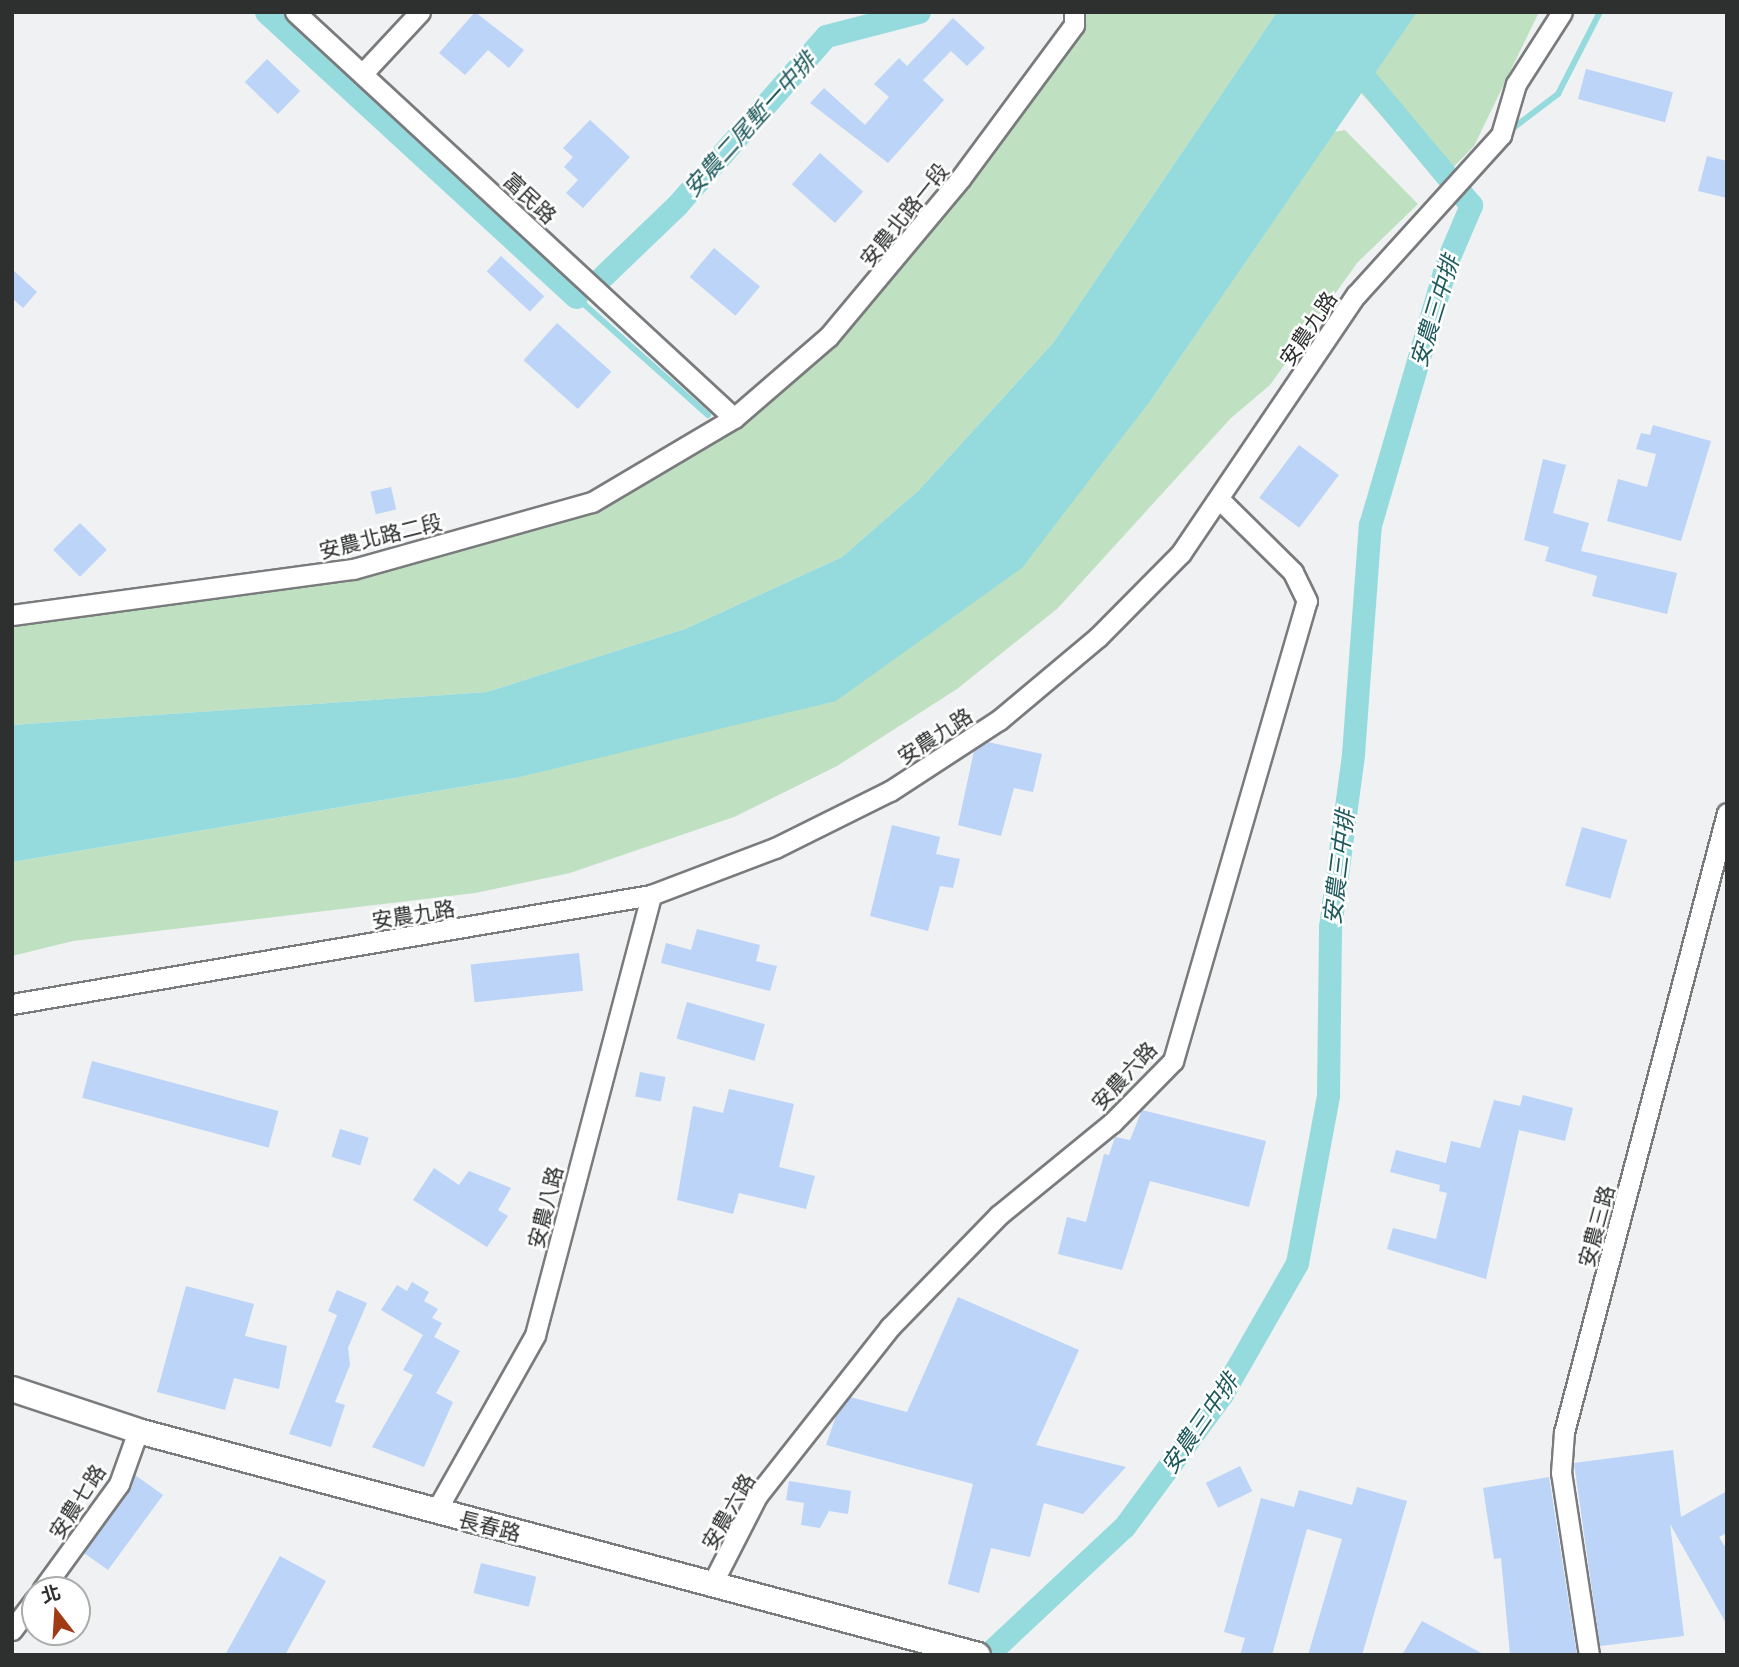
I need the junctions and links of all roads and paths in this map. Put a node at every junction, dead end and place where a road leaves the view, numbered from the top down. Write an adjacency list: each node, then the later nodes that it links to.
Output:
1 (295, 12): 5 (street, 富民路)
2 (420, 12): 5 (street)
3 (1074, 12): 6 (street, 安農北路一段)
4 (1562, 12): 7 (street, 安農九路)
5 (364, 72): 6 (street, 富民路)
6 (734, 418): 8 (street, 安農北路二段)
7 (1221, 501): 10 (street, 安農九路); 16 (street, 安農六路)
8 (12, 615)
9 (1726, 820): 18 (street, 安農三路)
10 (651, 895): 11 (street, 安農九路); 14 (street, 安農八路)
11 (12, 1004)
12 (13, 1389): 13 (street, 長春路)
13 (138, 1431): 14 (street, 長春路); 15 (street, 安農七路)
14 (436, 1511): 16 (street, 長春路)
15 (52, 1576)
16 (713, 1582): 17 (street, 長春路)
17 (974, 1654)
18 (1589, 1655)

